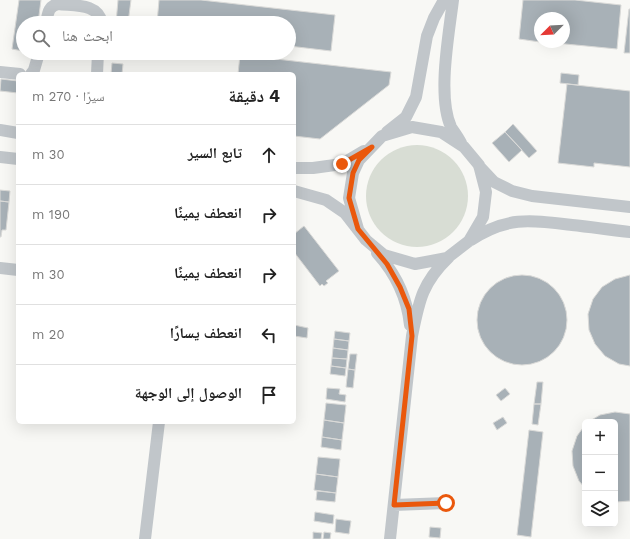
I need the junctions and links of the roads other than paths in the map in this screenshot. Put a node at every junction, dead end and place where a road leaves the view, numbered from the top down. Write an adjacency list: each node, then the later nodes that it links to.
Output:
1 (444, 0): 13 (street)
2 (453, 0): 15 (street)
3 (48, 16): 4 (street)
4 (100, 16)
5 (36, 60): 8 (street)
6 (98, 60): 9 (street)
7 (0, 72): 10 (street)
8 (32, 72)
9 (97, 72)
10 (16, 74)
11 (0, 130): 12 (street)
12 (16, 133)
13 (382, 136): 14 (street); 15 (street)
14 (372, 147): 19 (street); 22 (street)
15 (464, 147): 18 (street)
16 (0, 156): 17 (street)
17 (16, 159)
18 (479, 165): 21 (street); 25 (street)
19 (296, 168)
20 (296, 192): 22 (street)
21 (630, 207)
22 (358, 229): 24 (street)
23 (630, 232): 25 (street)
24 (366, 240): 26 (street); 29 (street)
25 (469, 242): 26 (street)
26 (456, 251): 29 (street)
27 (0, 268): 28 (street)
28 (16, 270)
29 (412, 336): 32 (street)
30 (159, 424): 33 (street)
31 (446, 503): 32 (street)
32 (394, 505): 34 (street)
33 (145, 539)
34 (390, 539)

